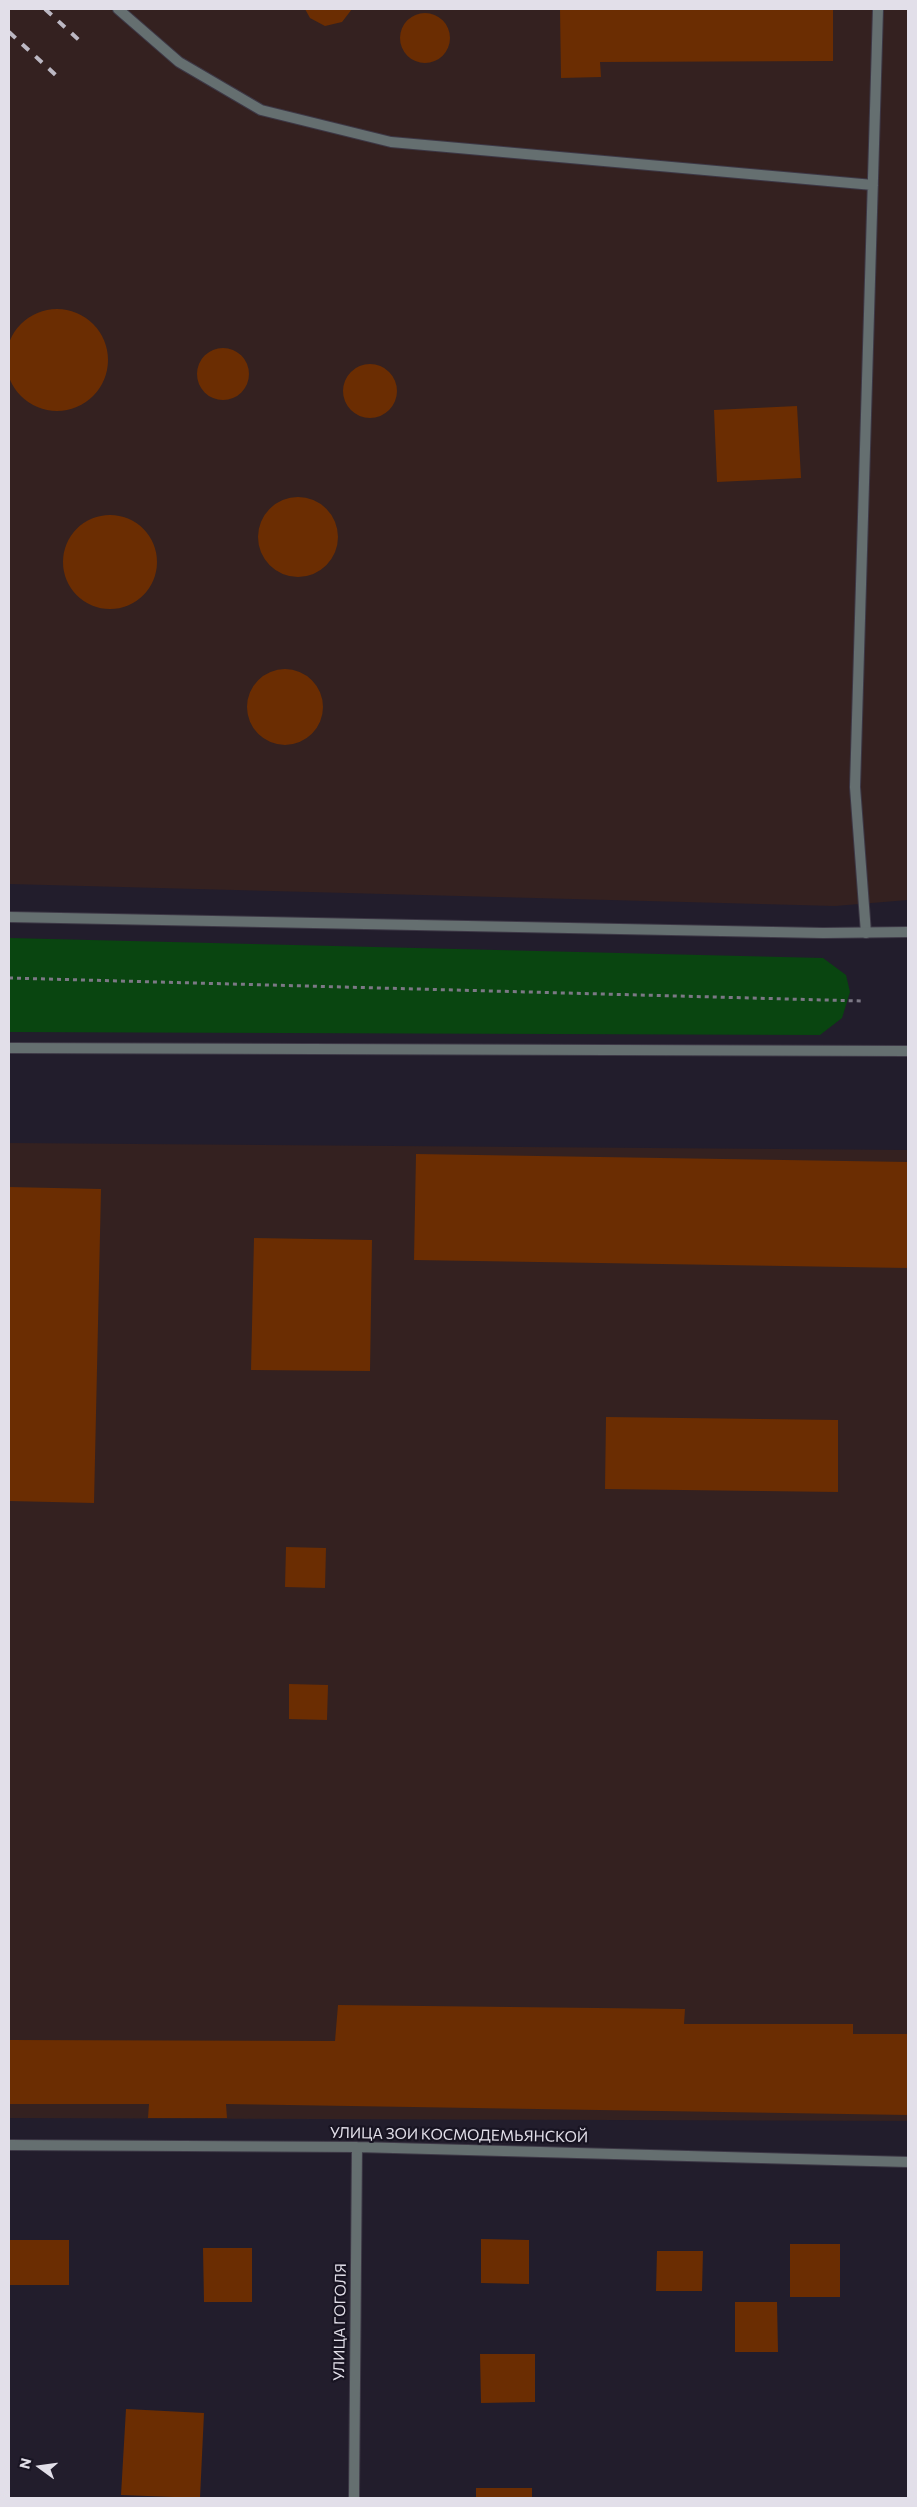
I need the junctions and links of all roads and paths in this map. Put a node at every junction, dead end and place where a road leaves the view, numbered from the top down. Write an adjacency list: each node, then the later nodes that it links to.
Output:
1 (118, 9): 3 (street)
2 (878, 9): 3 (street)
3 (873, 185): 6 (street)
4 (9, 917): 6 (street)
5 (908, 932): 6 (street)
6 (866, 933)
7 (9, 978): 8 (path)
8 (862, 1001)
9 (9, 1048): 10 (street)
10 (908, 1052)
11 (9, 2145): 12 (street, УЛИЦА ЗОИ КОСМОДЕМЬЯНСКОЙ)
12 (357, 2147): 13 (street, УЛИЦА ЗОИ КОСМОДЕМЬЯНСКОЙ); 14 (street, УЛИЦА ГОГОЛЯ)
13 (908, 2162)
14 (354, 2498)

